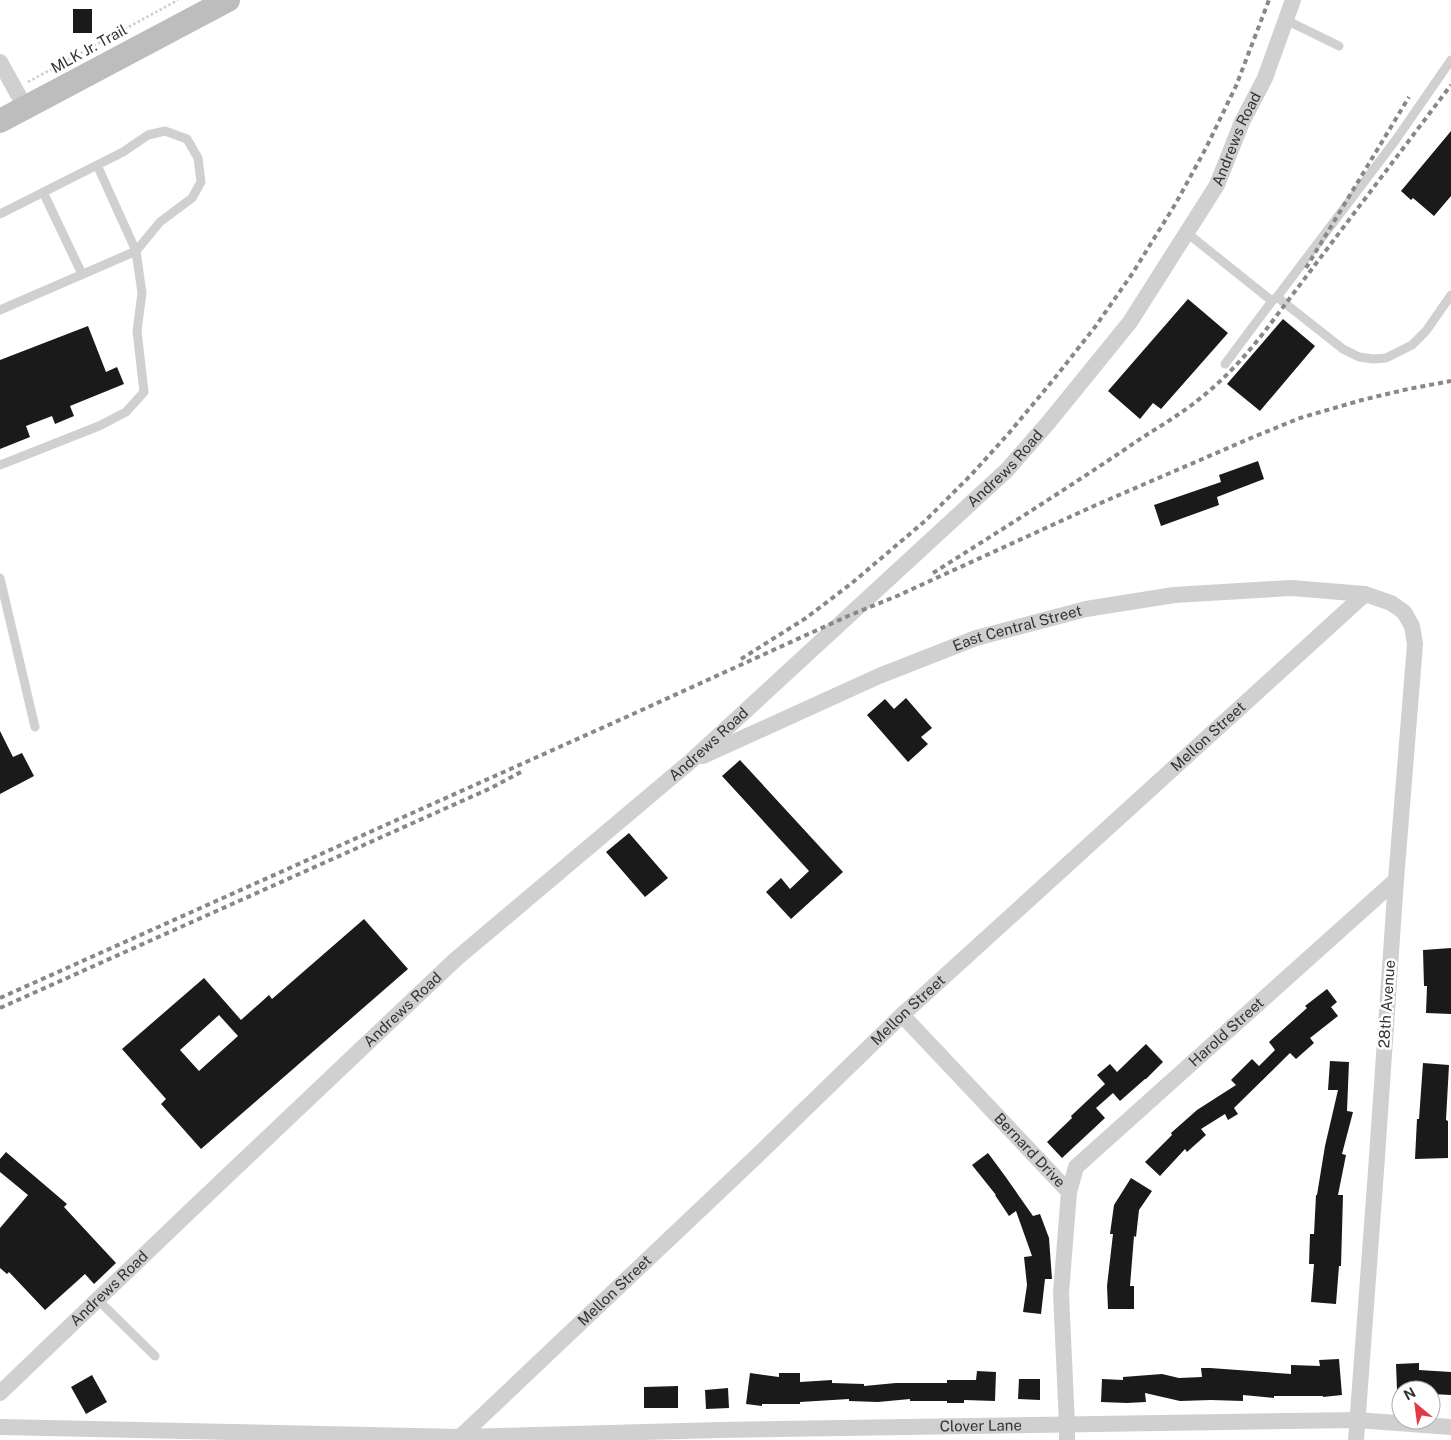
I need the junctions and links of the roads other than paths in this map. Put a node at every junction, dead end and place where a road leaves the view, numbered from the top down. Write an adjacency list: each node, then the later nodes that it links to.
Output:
1 (228, 0): 7 (main road)
2 (1293, 0): 3 (street, Andrews Road)
3 (1286, 20): 4 (lane); 12 (street, Andrews Road)
4 (1339, 46)
5 (1451, 60): 16 (lane)
6 (0, 62): 7 (street)
7 (20, 98): 8 (main road)
8 (0, 121)
9 (97, 165): 10 (lane); 13 (lane); 13 (lane)
10 (43, 192): 11 (lane); 14 (lane)
11 (0, 214)
12 (1187, 233): 16 (lane); 23 (street, Andrews Road)
13 (136, 251): 14 (lane); 19 (lane)
14 (82, 274): 17 (lane)
15 (1451, 295): 16 (lane)
16 (1275, 299): 18 (lane)
17 (0, 310)
18 (1225, 364)
19 (0, 465)
20 (0, 578): 22 (lane)
21 (1366, 594): 23 (street, East Central Street); 24 (street, 28th Avenue); 25 (street, Mellon Street)
22 (35, 727)
23 (691, 761): 27 (street, Andrews Road)
24 (1396, 880): 26 (street, Harold Street); 30 (street, 28th Avenue)
25 (902, 1015): 26 (street, Bernard Drive); 35 (street, Mellon Street)
26 (1069, 1192): 33 (street, Bernard Drive)
27 (98, 1299): 28 (lane); 29 (street, Andrews Road)
28 (155, 1356)
29 (0, 1393)
30 (1357, 1420): 32 (street, Clover Lane); 33 (street, Clover Lane); 36 (street, 28th Avenue)
31 (0, 1427): 35 (street, Clover Lane)
32 (1451, 1427)
33 (1067, 1432): 34 (street, Clover Lane)
34 (718, 1435): 35 (street, Clover Lane)
35 (460, 1438)
36 (1356, 1440)

